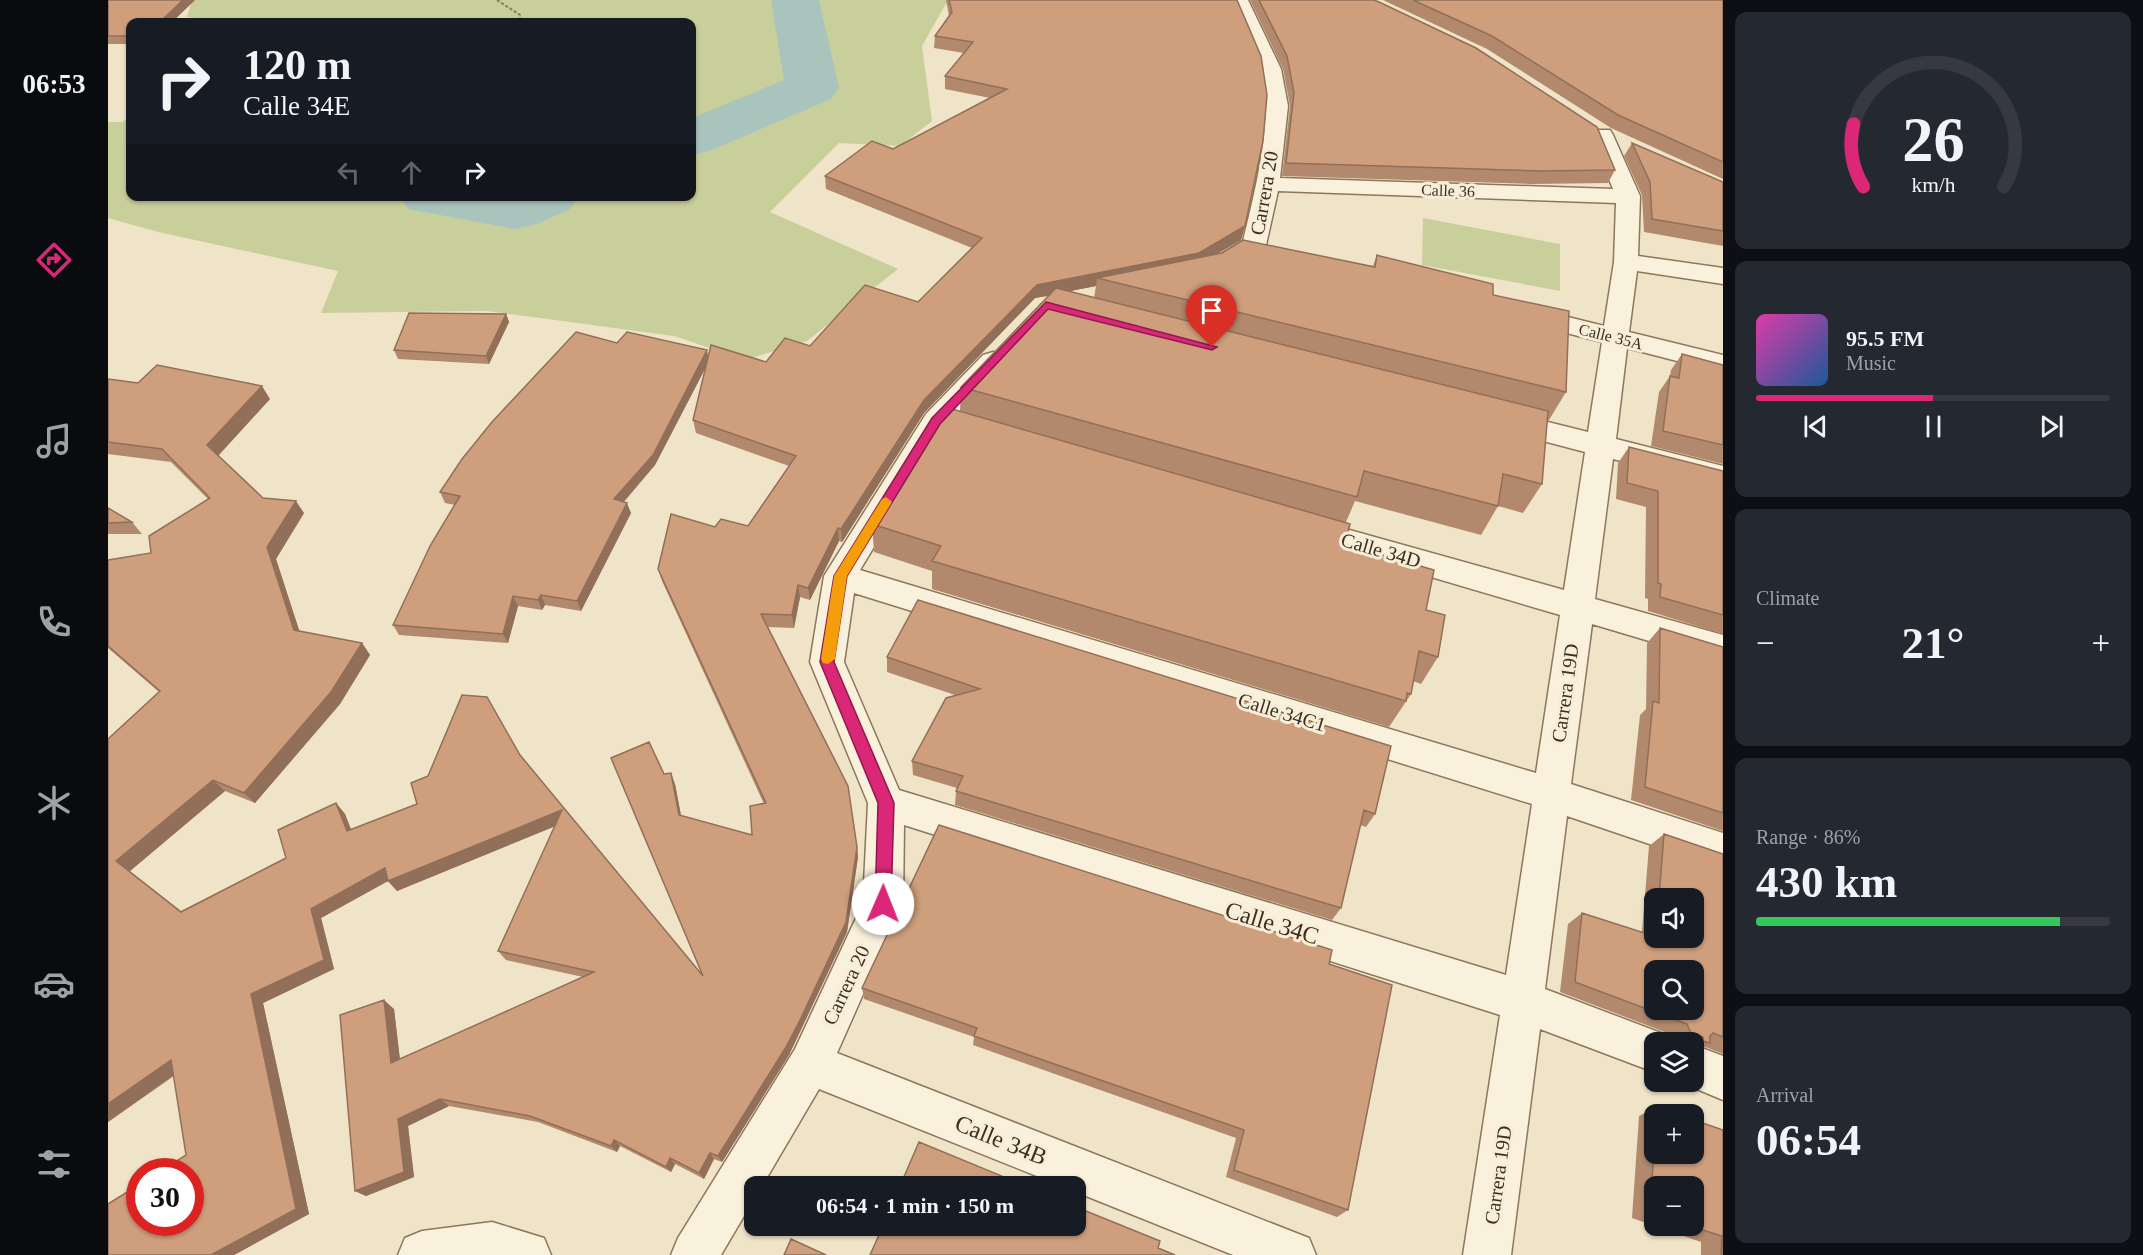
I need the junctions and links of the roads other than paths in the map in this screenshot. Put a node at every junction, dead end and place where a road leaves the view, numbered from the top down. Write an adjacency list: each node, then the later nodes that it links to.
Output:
1 (1239, 0): 3 (street, Carrera 20)
2 (1633, 149): 4 (street, Carrera 19D)
3 (1268, 184): 4 (street, Calle 36); 6 (street, Carrera 20)
4 (1628, 196): 5 (street, Carrera 19D)
5 (1626, 262): 7 (street); 9 (street, Carrera 19D)
6 (1195, 276)
7 (1723, 276)
8 (1498, 307): 9 (street, Calle 35A)
9 (1614, 337): 11 (street, Calle 35A); 15 (street, Carrera 19D)
10 (1014, 339): 13 (street, Carrera 20)
11 (1723, 363)
12 (1474, 413): 15 (street)
13 (936, 421): 14 (street); 18 (street, Carrera 20)
14 (970, 431)
15 (1600, 445): 16 (street); 19 (street, Carrera 19D)
16 (1723, 477)
17 (1279, 521): 19 (street, Calle 34D)
18 (840, 576): 21 (street, Calle 34C1); 22 (street, Carrera 20)
19 (1577, 607): 20 (street, Calle 34D); 21 (street, Carrera 19D)
20 (1723, 650)
21 (1551, 794): 23 (street, Calle 34C1); 24 (street, Carrera 19D)
22 (886, 803): 24 (street, Calle 34C); 26 (street, Carrera 20)
23 (1723, 851)
24 (1522, 1001): 25 (street, Calle 34C); 33 (street, Carrera 19D)
25 (1644, 1048)
26 (810, 1064): 31 (street, Carrera 20); 32 (street, Calle 34B)
27 (1704, 1070): 28 (street)
28 (1723, 1078)
29 (510, 1250): 30 (street)
30 (422, 1255)
31 (695, 1255)
32 (1292, 1255)
33 (1487, 1255)

